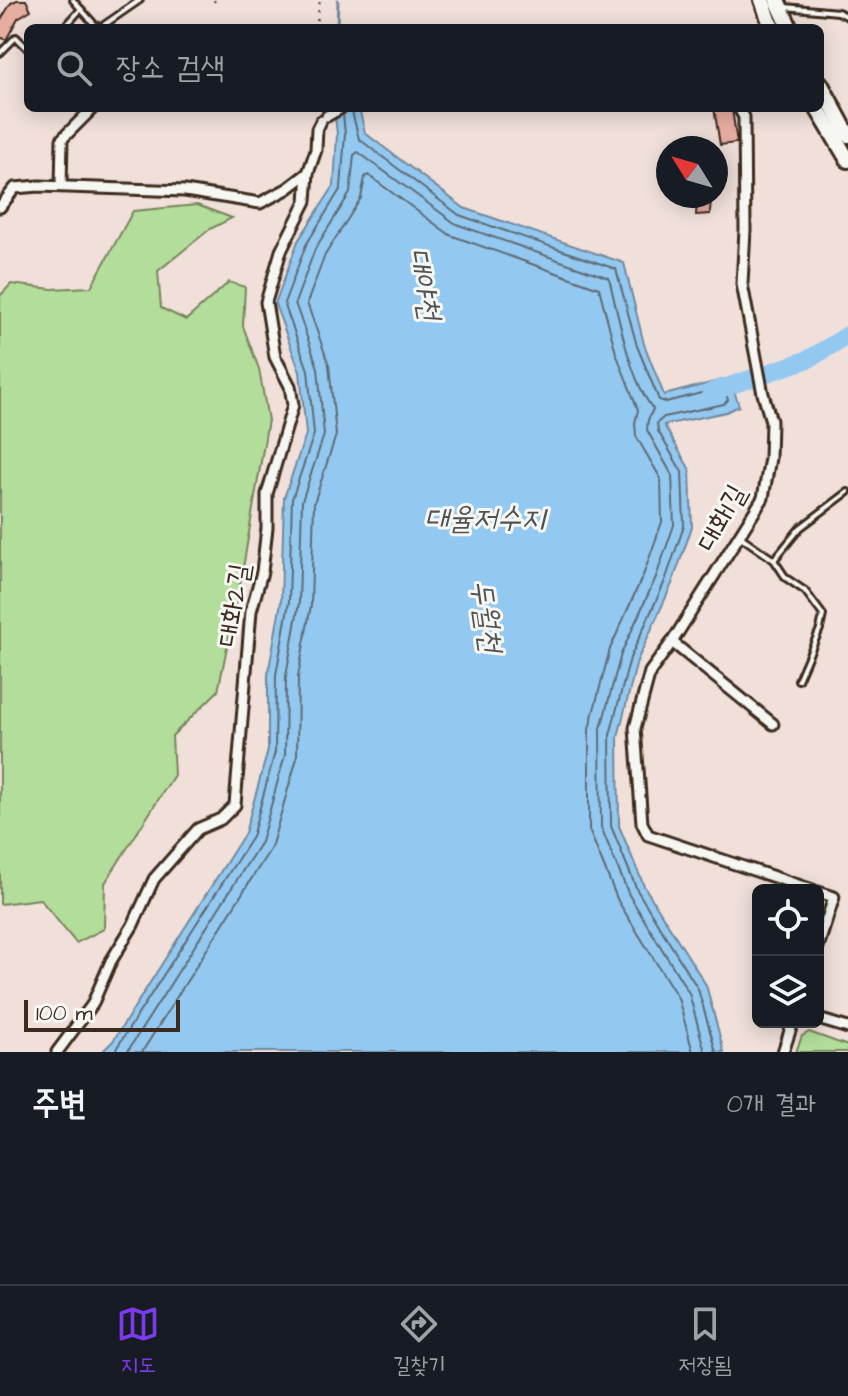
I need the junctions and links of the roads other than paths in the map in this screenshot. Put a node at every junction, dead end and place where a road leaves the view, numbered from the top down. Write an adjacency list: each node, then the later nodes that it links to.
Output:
1 (73, 0): 5 (lane)
2 (140, 0): 9 (lane)
3 (762, 0): 10 (main road)
4 (777, 3): 6 (lane); 11 (main road)
5 (81, 9): 7 (lane); 8 (lane)
6 (848, 17)
7 (68, 24)
8 (94, 24)
9 (105, 24)
10 (771, 24)
11 (786, 24)
12 (24, 45): 13 (lane)
13 (0, 53)
14 (824, 90): 19 (main road)
15 (89, 112): 22 (street)
16 (334, 112): 21 (street, 대화2길)
17 (741, 112): 25 (street, 대화1길)
18 (819, 112): 20 (main road)
19 (848, 134)
20 (848, 160)
21 (308, 173): 22 (street); 36 (street, 대화2길)
22 (61, 186): 23 (street)
23 (0, 207)
24 (848, 492): 26 (lane)
25 (739, 535): 26 (lane); 27 (street, 대화1길)
26 (774, 560): 28 (lane)
27 (672, 642): 29 (street); 30 (street, 대화1길)
28 (798, 680)
29 (773, 724)
30 (795, 884)
31 (824, 894): 32 (street)
32 (824, 928)
33 (824, 1021): 35 (street)
34 (791, 1028): 37 (street)
35 (848, 1028)
36 (57, 1052)
37 (783, 1052)

